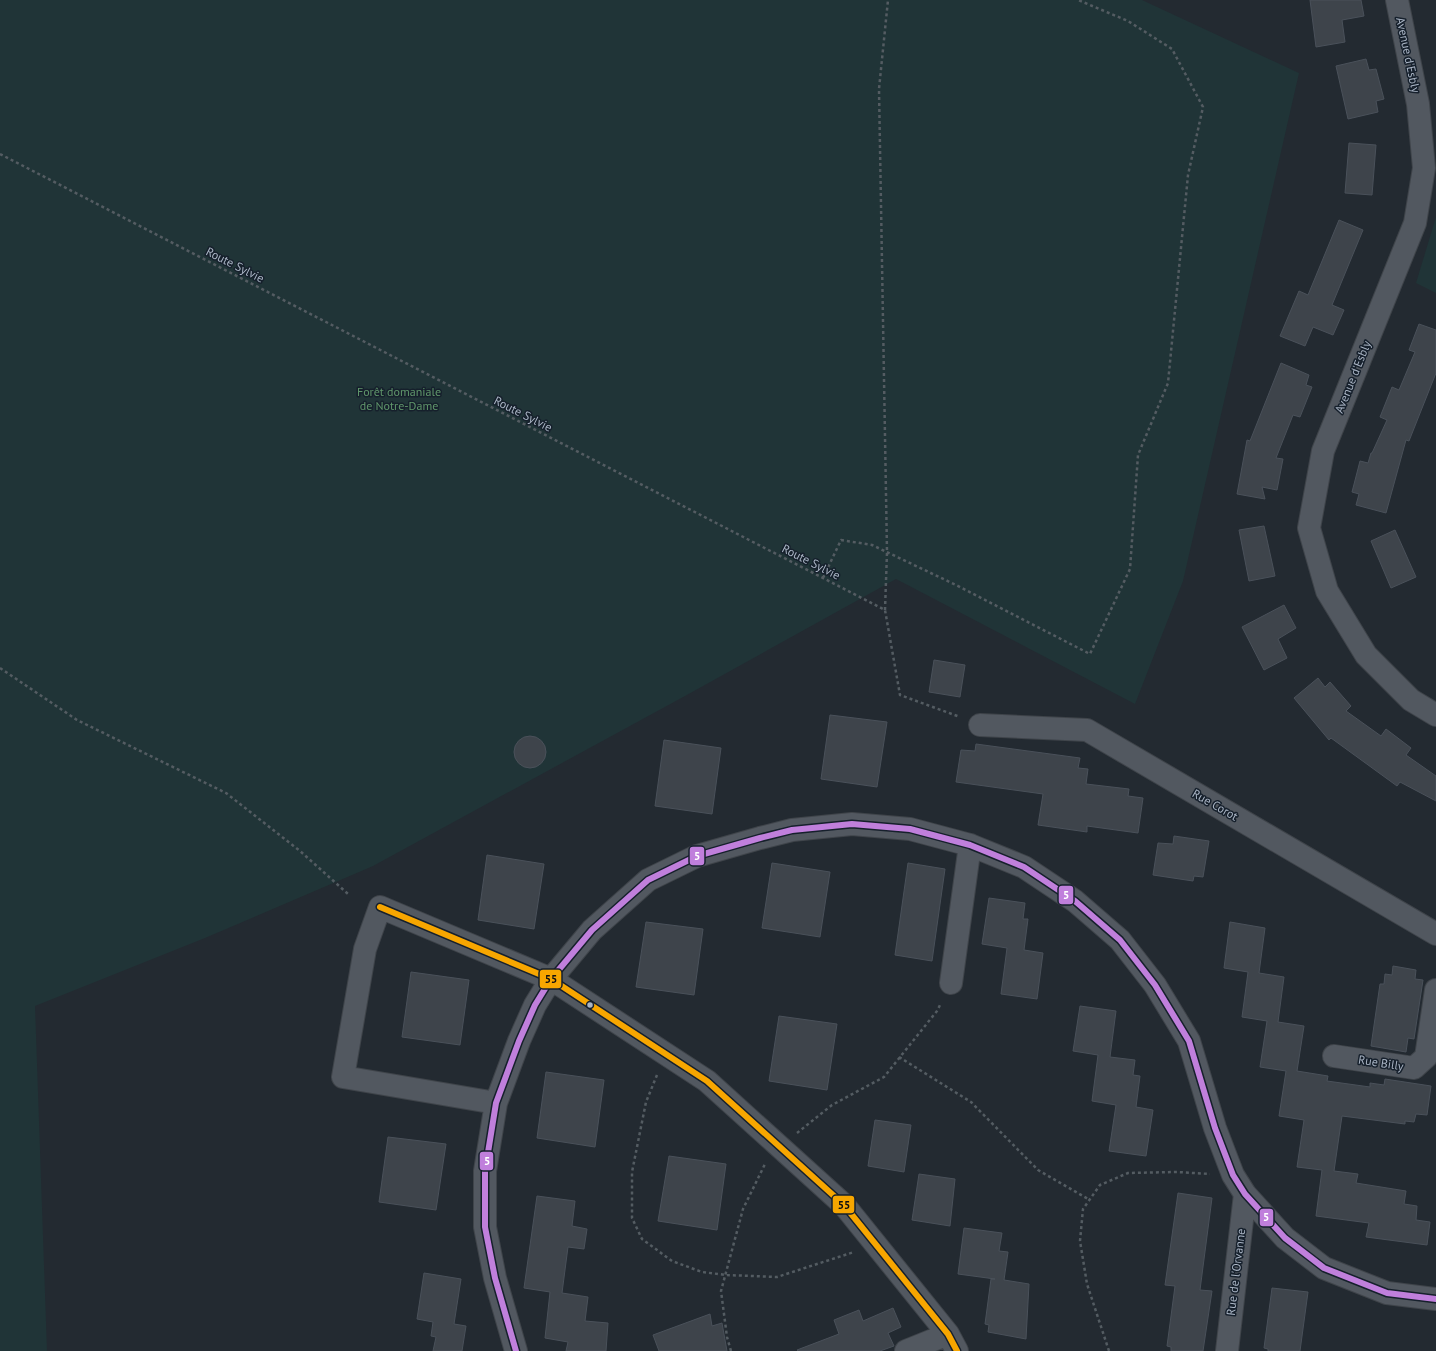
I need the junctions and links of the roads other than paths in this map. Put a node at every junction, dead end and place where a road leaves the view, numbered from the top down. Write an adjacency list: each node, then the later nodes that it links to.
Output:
1 (1397, 0): 2 (street, Avenue d'Esbly)
2 (1436, 715)
3 (980, 725): 5 (street, Rue Corot)
4 (970, 845): 6 (street); 7 (street); 11 (street)
5 (1436, 934)
6 (551, 979): 10 (street); 10 (street); 13 (street)
7 (950, 983)
8 (1436, 990): 9 (street, Rue Billy)
9 (1334, 1056)
10 (496, 1103): 14 (street)
11 (1245, 1194): 12 (street); 16 (street, Rue de l'Orvanne)
12 (1436, 1299)
13 (953, 1343): 15 (street)
14 (516, 1351)
15 (906, 1351)
16 (1227, 1351)

